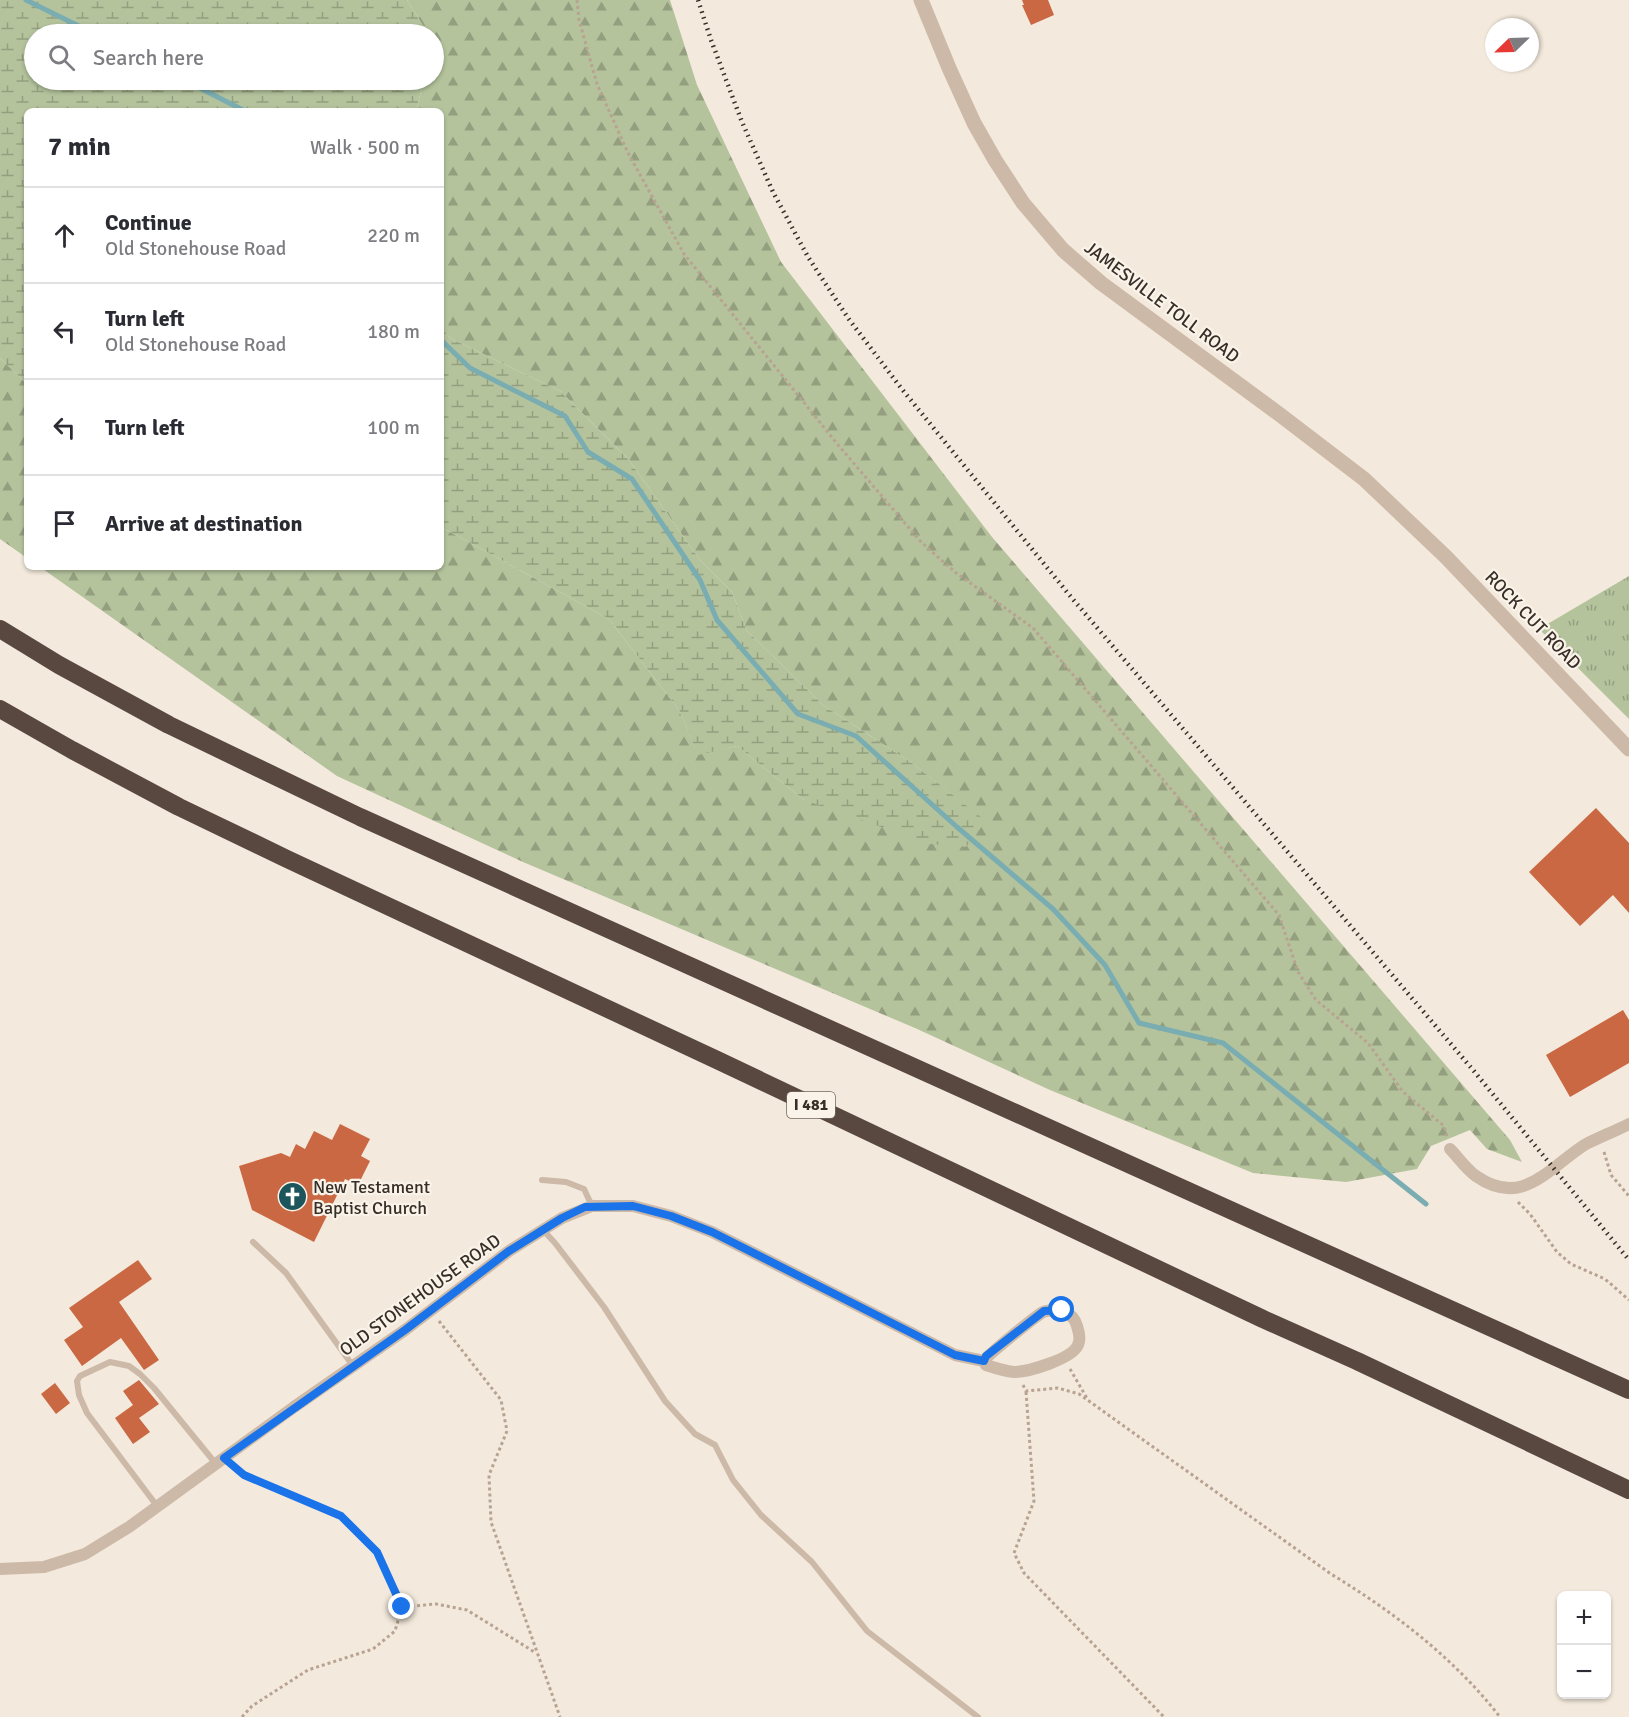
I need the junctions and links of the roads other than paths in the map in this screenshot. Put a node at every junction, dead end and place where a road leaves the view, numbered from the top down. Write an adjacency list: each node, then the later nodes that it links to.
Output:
1 (921, 0): 2 (street, JAMESVILLE TOLL ROAD)
2 (1407, 520): 5 (street, ROCK CUT ROAD)
3 (0, 630): 14 (highway)
4 (0, 709): 16 (highway, I 481)
5 (1629, 749)
6 (1629, 1125): 7 (street)
7 (1450, 1149)
8 (542, 1180): 9 (lane)
9 (592, 1206): 10 (street, OLD STONEHOUSE ROAD); 12 (street, OLD STONEHOUSE ROAD)
10 (543, 1230): 13 (street, OLD STONEHOUSE ROAD); 19 (lane)
11 (253, 1242): 13 (lane)
12 (984, 1361): 12 (street, OLD STONEHOUSE ROAD)
13 (353, 1366): 15 (street, OLD STONEHOUSE ROAD)
14 (1629, 1390)
15 (220, 1461): 17 (street, OLD STONEHOUSE ROAD); 17 (lane)
16 (1629, 1490)
17 (157, 1507): 18 (street, OLD STONEHOUSE ROAD)
18 (0, 1569)
19 (978, 1717)

